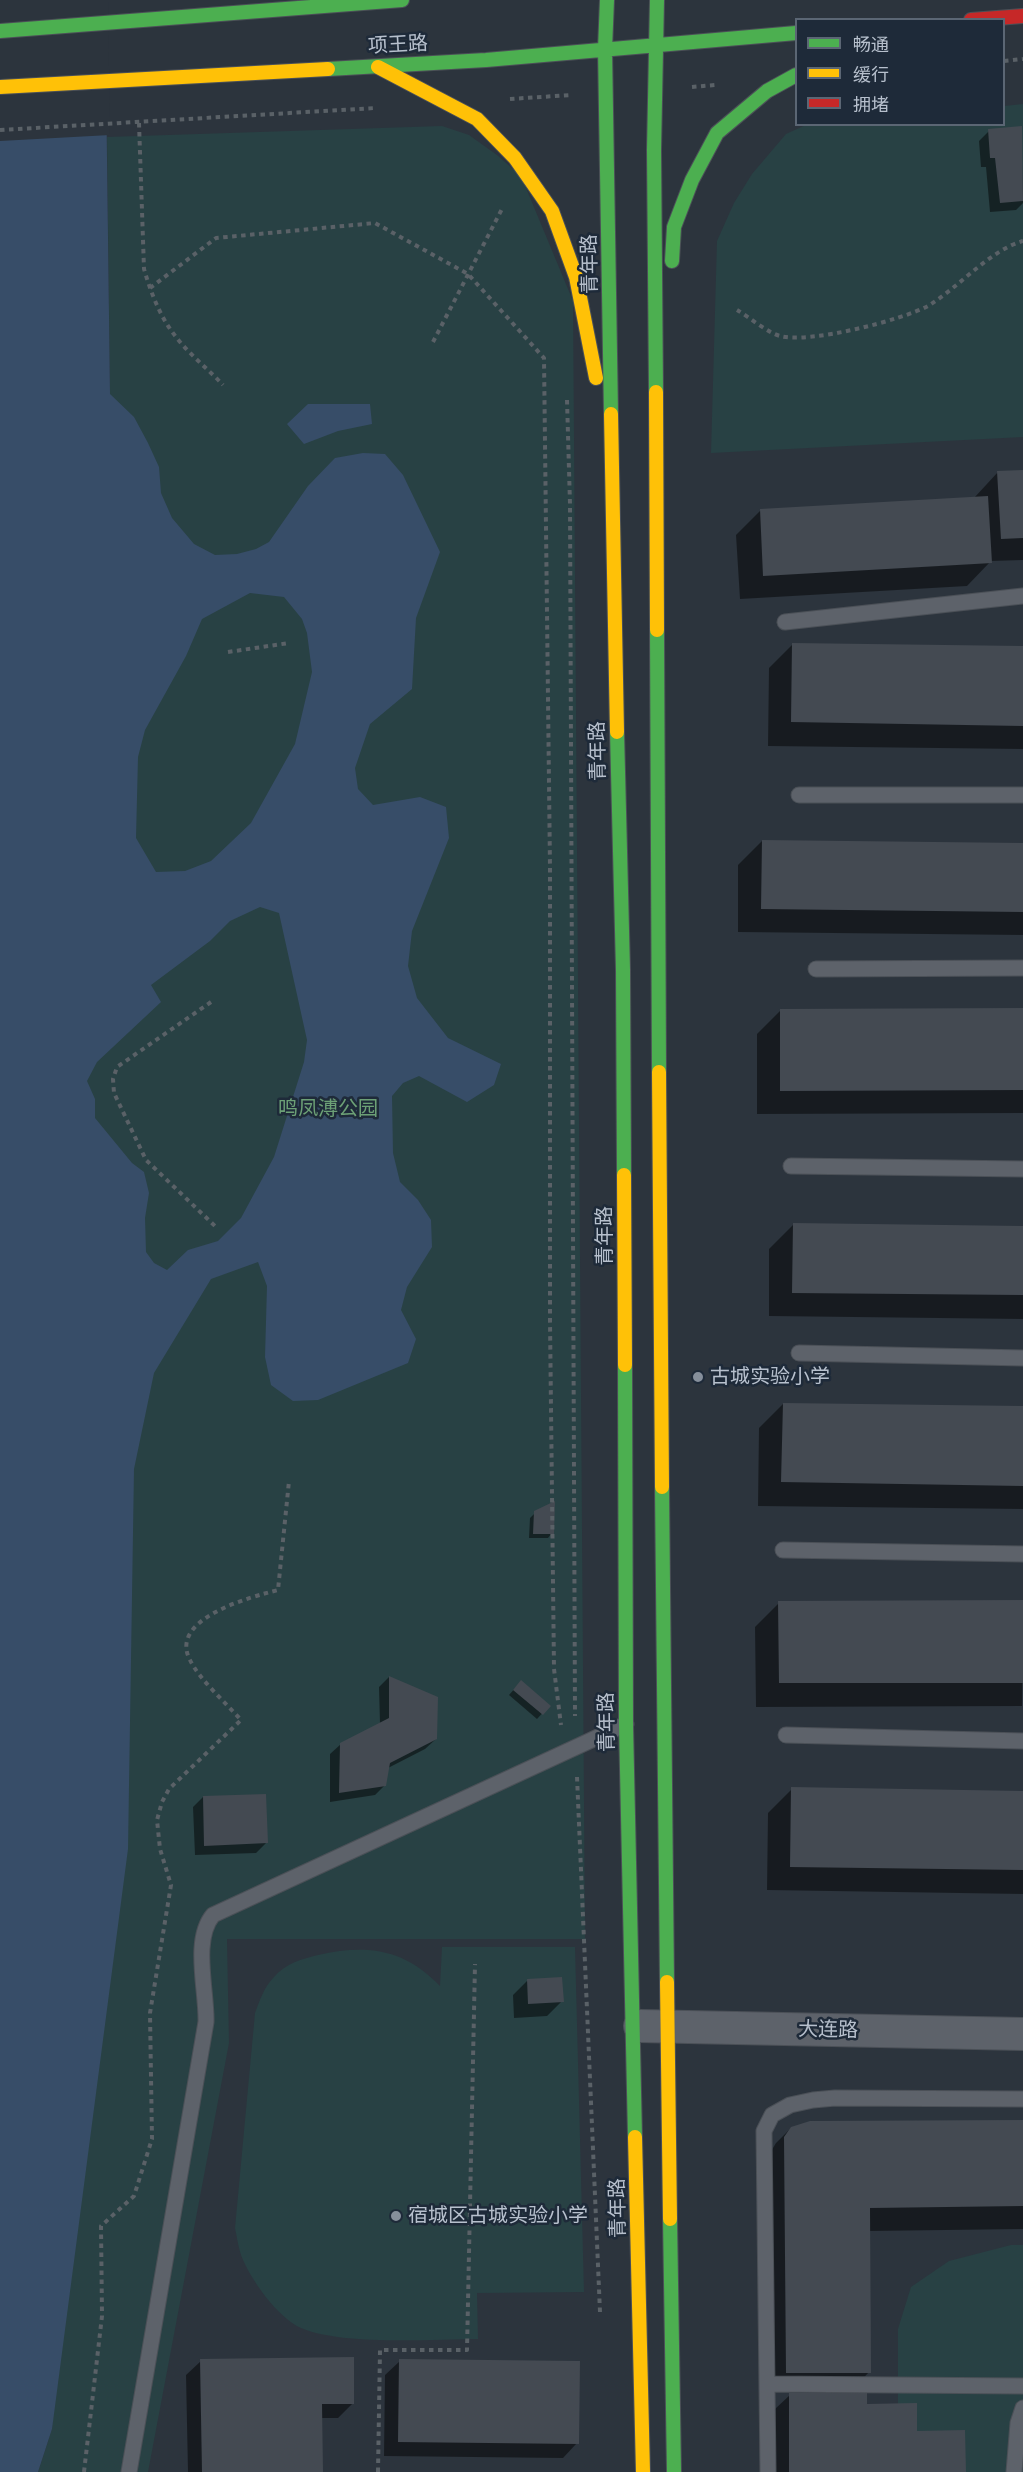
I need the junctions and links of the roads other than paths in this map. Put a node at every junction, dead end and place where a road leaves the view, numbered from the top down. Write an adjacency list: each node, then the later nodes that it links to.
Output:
1 (402, 0): 4 (street)
2 (607, 0): 10 (street, 青年路)
3 (657, 0): 9 (street)
4 (382, 1): 7 (street)
5 (1023, 16): 6 (street)
6 (997, 18)
7 (0, 31)
8 (795, 33): 9 (street, 项王路)
9 (657, 44): 10 (street, 项王路); 16 (street)
10 (605, 49): 11 (street, 项王路); 17 (street, 青年路)
11 (376, 66): 13 (street, 项王路); 17 (street)
12 (795, 76): 14 (street)
13 (0, 87)
14 (671, 274)
15 (669, 297): 16 (street)
16 (657, 451): 34 (street)
17 (612, 462): 30 (street, 青年路)
18 (1023, 596): 19 (lane)
19 (785, 622)
20 (800, 795): 21 (lane)
21 (1023, 795)
22 (1023, 968): 23 (lane)
23 (816, 969)
24 (791, 1166): 25 (lane)
25 (1023, 1169)
26 (800, 1353): 27 (lane)
27 (1023, 1358)
28 (783, 1550): 29 (lane)
29 (1023, 1554)
30 (626, 1724): 33 (street, 青年路); 40 (lane)
31 (786, 1735): 32 (lane)
32 (1023, 1741)
33 (633, 2026): 34 (street, 大连路); 41 (street, 青年路)
34 (667, 2026): 35 (street, 大连路); 42 (street)
35 (1023, 2034)
36 (1023, 2099): 37 (lane)
37 (767, 2384): 38 (lane); 43 (lane)
38 (1023, 2386)
39 (1023, 2408): 44 (lane)
40 (129, 2472)
41 (643, 2472)
42 (674, 2472)
43 (768, 2472)
44 (1014, 2472)

